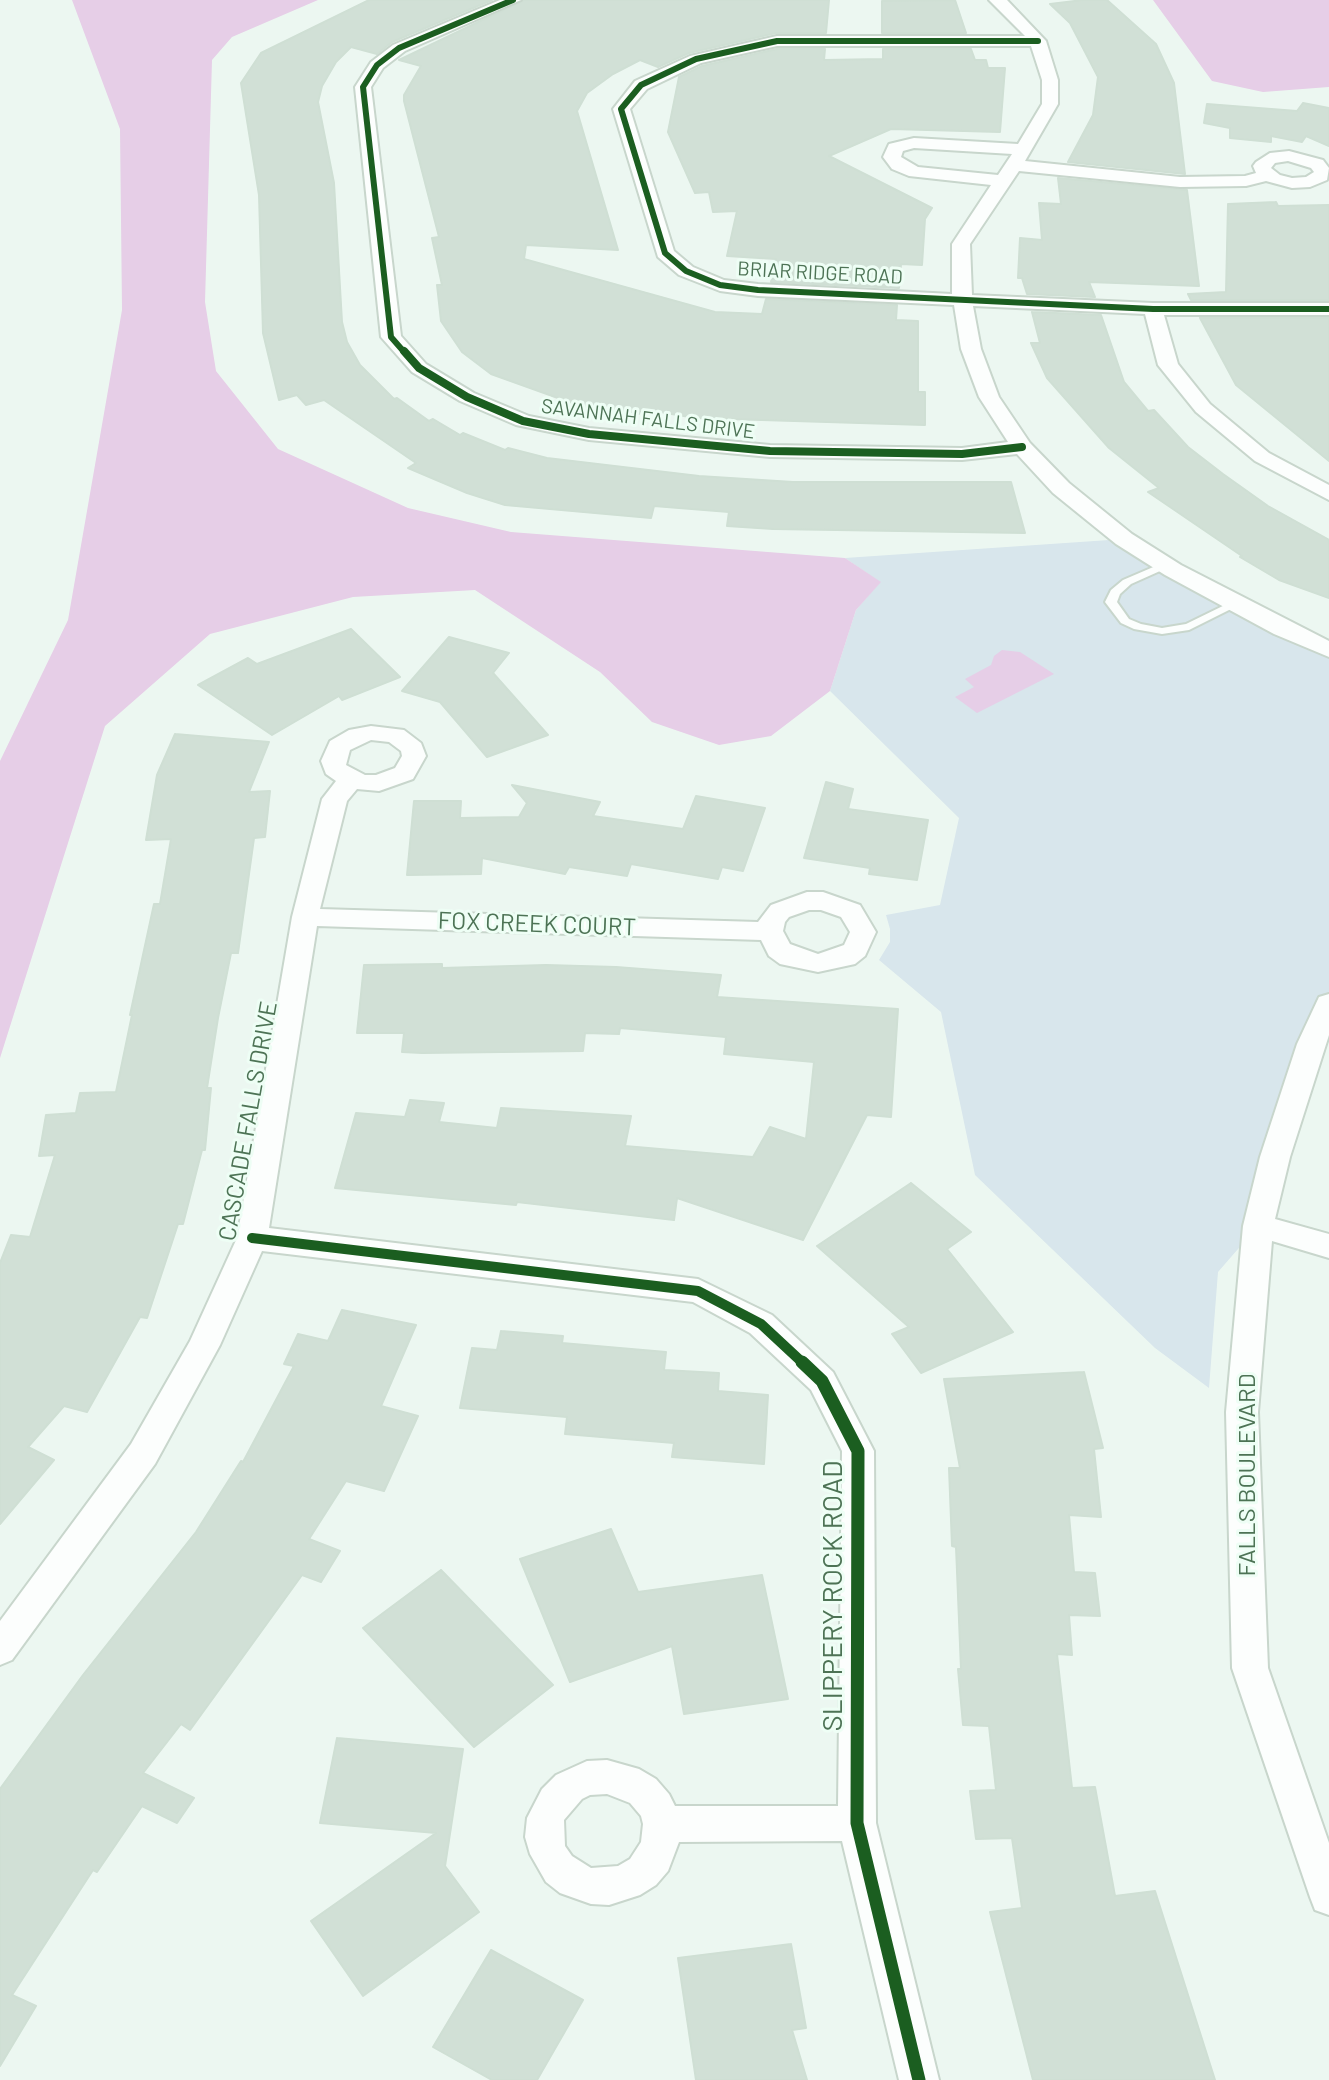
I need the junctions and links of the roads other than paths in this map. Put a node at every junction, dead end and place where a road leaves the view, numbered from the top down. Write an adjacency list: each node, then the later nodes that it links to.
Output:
1 (513, 0): 10 (street, SAVANNAH FALLS DRIVE)
2 (997, 0): 3 (street)
3 (1038, 41): 4 (street); 7 (street, BRIAR RIDGE ROAD)
4 (1020, 157): 5 (street); 6 (street); 6 (street)
5 (1267, 175)
6 (1004, 181): 7 (street)
7 (962, 298): 8 (street, BRIAR RIDGE ROAD); 10 (street)
8 (1153, 309): 9 (street, BRIAR RIDGE ROAD); 11 (street)
9 (1329, 309)
10 (1022, 447): 12 (street)
11 (1329, 494)
12 (1165, 565): 13 (street); 13 (lane)
13 (1235, 604): 14 (street)
14 (1329, 650)
15 (351, 780): 16 (street, CASCADE FALLS DRIVE)
16 (305, 917): 17 (street, FOX CREEK COURT); 20 (street, CASCADE FALLS DRIVE)
17 (770, 931)
18 (1329, 1004): 19 (street, FALLS BOULEVARD)
19 (1258, 1226): 21 (street); 25 (street, FALLS BOULEVARD)
20 (252, 1238): 22 (street, CASCADE FALLS DRIVE); 23 (street, SLIPPERY ROCK ROAD)
21 (1329, 1246)
22 (0, 1649)
23 (857, 1823): 24 (street); 26 (street, SLIPPERY ROCK ROAD)
24 (662, 1824)
25 (1329, 1897)
26 (919, 2080)

